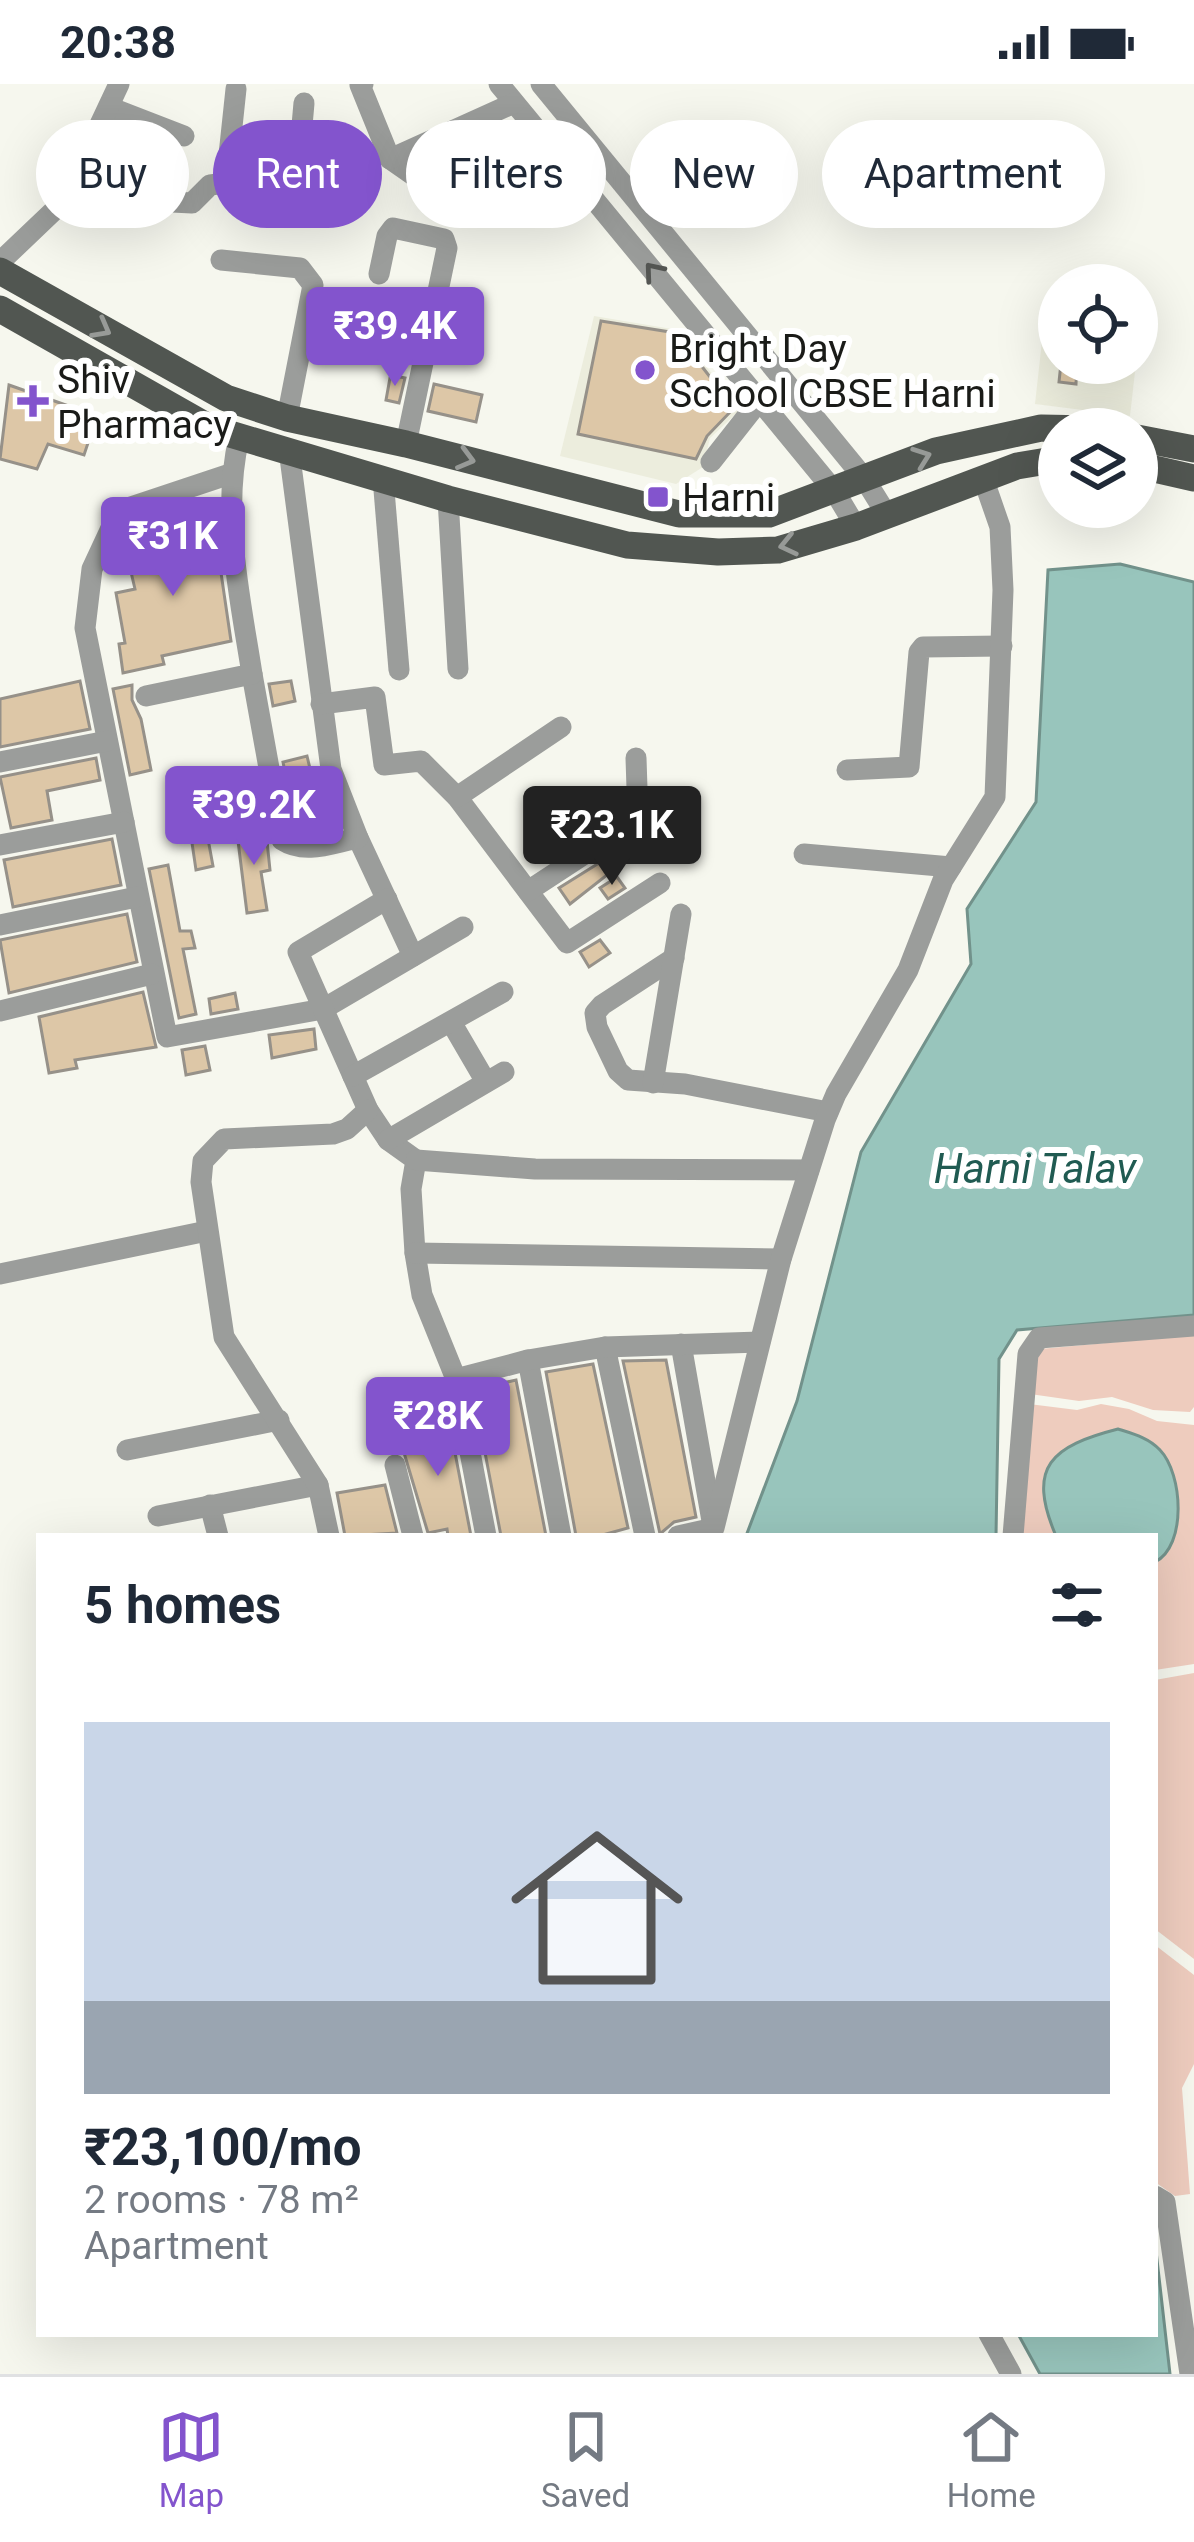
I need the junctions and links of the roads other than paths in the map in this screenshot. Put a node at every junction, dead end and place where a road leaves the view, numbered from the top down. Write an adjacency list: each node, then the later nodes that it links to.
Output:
1 (119, 84): 8 (street)
2 (363, 84): 13 (street)
3 (499, 84): 7 (street)
4 (541, 84): 38 (street)
5 (236, 89): 11 (street)
6 (304, 103): 12 (street)
7 (514, 103): 13 (street); 25 (street, one-way to 7)
8 (109, 106): 9 (street); 10 (street)
9 (102, 120)
10 (144, 120)
11 (233, 120)
12 (302, 120)
13 (391, 159): 14 (street)
14 (406, 170)
15 (213, 185): 16 (street)
16 (189, 203)
17 (36, 228): 19 (street)
18 (221, 260): 26 (street)
19 (0, 262)
20 (0, 272): 26 (main road, one-way to 26)
21 (380, 274): 24 (street)
22 (0, 308): 28 (main road)
23 (374, 340): 24 (street)
24 (426, 352): 30 (street)
25 (759, 400): 33 (street); 41 (street)
26 (286, 418): 30 (main road)
27 (1038, 429): 38 (main road, one-way to 27)
28 (239, 438): 32 (main road); 36 (street)
29 (1158, 442): 31 (main road)
30 (406, 444): 43 (main road, one-way to 43)
31 (1194, 449)
32 (289, 450): 37 (main road); 52 (street)
33 (711, 462)
34 (1038, 462): 39 (main road)
35 (1158, 470): 40 (main road)
36 (230, 474): 50 (street); 54 (street)
37 (383, 478): 42 (main road); 49 (street)
38 (865, 478): 41 (main road); 44 (street)
39 (982, 478): 44 (main road); 47 (street)
40 (1194, 478)
41 (835, 492): 43 (main road); 45 (street)
42 (448, 499): 46 (main road); 48 (street)
43 (638, 504): 46 (main road)
44 (887, 515): 45 (main road)
45 (856, 527): 46 (main road, one-way to 46)
46 (627, 545)
47 (1002, 646): 57 (street); 65 (street)
48 (458, 669)
49 (399, 670)
50 (252, 674): 51 (street); 59 (street)
51 (146, 696)
52 (321, 704): 58 (street); 62 (street)
53 (561, 727): 58 (street)
54 (107, 741): 56 (street); 60 (street)
55 (637, 758): 67 (street)
56 (0, 762)
57 (847, 770)
58 (457, 796): 67 (street)
59 (274, 804): 61 (street); 62 (street)
60 (124, 822): 63 (street); 68 (street)
61 (192, 822)
62 (358, 838): 69 (street)
63 (0, 845)
64 (804, 854): 65 (street)
65 (951, 867): 83 (street)
66 (660, 883): 67 (street)
67 (528, 891)
68 (137, 897): 71 (street); 75 (street)
69 (387, 899): 73 (street); 77 (street)
70 (681, 914): 74 (street)
71 (0, 925)
72 (464, 927): 73 (street)
73 (413, 956): 77 (street)
74 (674, 958): 81 (street); 81 (street)
75 (152, 974): 77 (street); 78 (street)
76 (503, 992): 79 (street)
77 (322, 1009): 80 (street)
78 (0, 1011)
79 (451, 1022): 80 (street); 84 (street)
80 (353, 1076): 82 (street)
81 (653, 1083): 83 (street)
82 (368, 1110): 84 (street); 87 (street)
83 (828, 1112): 86 (street)
84 (388, 1140): 85 (street)
85 (416, 1160): 86 (street); 88 (street)
86 (809, 1170): 89 (street)
87 (207, 1231): 90 (street); 97 (street)
88 (415, 1253): 89 (street); 96 (street)
89 (781, 1259): 92 (street)
90 (0, 1274)
91 (1194, 1326): 110 (street)
92 (760, 1342): 93 (street); 103 (street)
93 (681, 1345): 94 (street); 103 (street)
94 (605, 1347): 95 (street); 109 (street)
95 (528, 1360): 96 (street); 108 (street)
96 (456, 1379): 107 (street)
97 (278, 1420): 98 (street); 100 (street)
98 (127, 1450)
99 (394, 1466): 106 (street)
100 (318, 1486): 101 (street); 105 (street)
101 (210, 1505): 102 (street); 104 (street)
102 (158, 1516)
103 (713, 1532)
104 (217, 1533)
105 (328, 1533)
106 (412, 1533)
107 (485, 1533)
108 (560, 1533)
109 (645, 1533)
110 (1013, 1533)
111 (1158, 2198): 114 (street)
112 (991, 2337): 113 (street)
113 (1011, 2374)
114 (1190, 2374)

